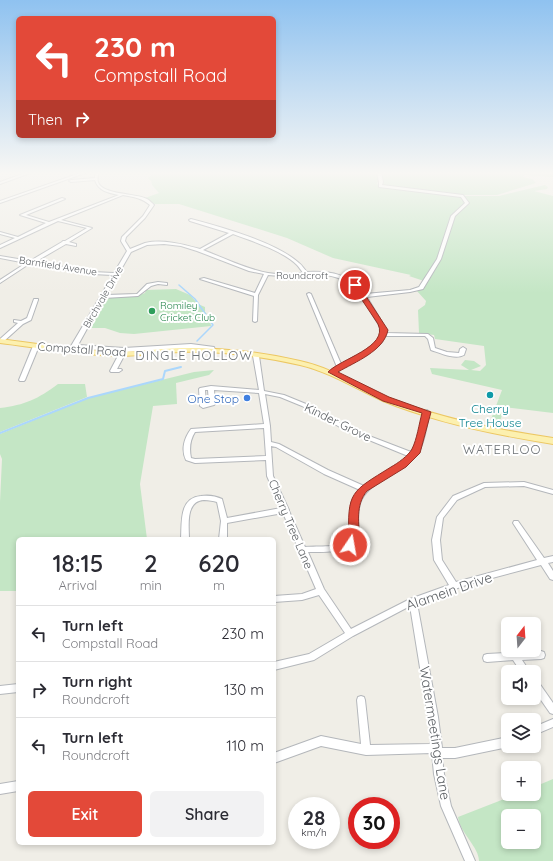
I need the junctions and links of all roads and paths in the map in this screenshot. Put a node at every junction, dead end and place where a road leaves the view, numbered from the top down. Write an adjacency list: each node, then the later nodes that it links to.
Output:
1 (30, 212): 7 (street)
2 (78, 212): 5 (street)
3 (149, 212): 14 (street)
4 (457, 212): 26 (street)
5 (58, 220): 7 (street); 11 (street)
6 (192, 220): 9 (street)
7 (49, 223): 10 (street)
8 (0, 233): 10 (street)
9 (232, 233): 15 (street); 18 (street)
10 (18, 238): 13 (street)
11 (64, 242): 12 (street); 17 (street)
12 (75, 245)
13 (0, 247)
14 (129, 251): 15 (street, Roundcroft); 19 (street, Birchvale Drive)
15 (199, 251): 20 (street, Roundcroft)
16 (0, 257): 17 (street, Barnfield Avenue)
17 (29, 263): 19 (street, Barnfield Avenue); 22 (street)
18 (305, 273): 20 (street, Roundcroft); 26 (street, Roundcroft)
19 (116, 274): 27 (street, Birchvale Drive)
20 (266, 274): 25 (street)
21 (202, 279): 25 (street)
22 (0, 282)
23 (165, 284): 27 (street)
24 (309, 294): 38 (street)
25 (256, 295): 29 (street)
26 (363, 296): 30 (street, Roundcroft)
27 (103, 297): 33 (street, Birchvale Drive)
28 (36, 300): 31 (street)
29 (255, 321)
30 (384, 334): 34 (street); 38 (street)
31 (1, 341): 32 (main road, Compstall Road)
32 (36, 346): 33 (main road, Compstall Road); 41 (street)
33 (73, 348): 35 (street, Compstall Road); 36 (main road, Compstall Road)
34 (463, 349)
35 (213, 352): 36 (main road, Compstall Road); 37 (main road, Compstall Road)
36 (122, 354): 39 (street)
37 (256, 356): 40 (main road, Compstall Road); 43 (street, Cherry Tree Lane)
38 (340, 367): 40 (street)
39 (114, 372)
40 (332, 372): 44 (main road, Compstall Road)
41 (22, 380)
42 (210, 388): 43 (street, Kinder Grove)
43 (262, 392): 45 (street, Cherry Tree Lane); 48 (street, Kinder Grove)
44 (427, 412): 46 (main road, Compstall Road); 48 (street)
45 (267, 426): 47 (street, Cherry Tree Lane); 49 (street)
46 (553, 441)
47 (269, 444): 49 (street, Cherry Tree Lane); 50 (street)
48 (412, 455): 50 (street)
49 (268, 458): 52 (street, Cherry Tree Lane)
50 (364, 489): 57 (street)
51 (553, 492): 61 (street)
52 (286, 510): 53 (street); 57 (street, Cherry Tree Lane)
53 (224, 521): 55 (street); 56 (street)
54 (516, 523): 59 (street)
55 (185, 537)
56 (223, 537)
57 (302, 550): 62 (street, Cherry Tree Lane)
58 (553, 559): 59 (street, Alamein Drive)
59 (543, 562): 60 (street); 61 (street, Alamein Drive)
60 (553, 578)
61 (454, 586): 64 (street, Alamein Drive)
62 (322, 591): 63 (street); 65 (street, Cherry Tree Lane)
63 (276, 599)
64 (413, 601): 65 (street, Alamein Drive); 78 (street, Watermeetings Lane)
65 (350, 634): 68 (street, Alamein Drive)
66 (501, 657): 67 (street)
67 (487, 658)
68 (276, 666)
69 (16, 688): 70 (street)
70 (0, 690)
71 (541, 693): 73 (street)
72 (361, 700): 77 (street)
73 (553, 710)
74 (553, 723): 75 (street)
75 (541, 728)
76 (501, 743): 78 (street)
77 (366, 750): 78 (street); 79 (street)
78 (437, 751): 82 (street, Watermeetings Lane)
79 (276, 757)
80 (16, 786): 81 (street)
81 (0, 790)
82 (470, 861)

